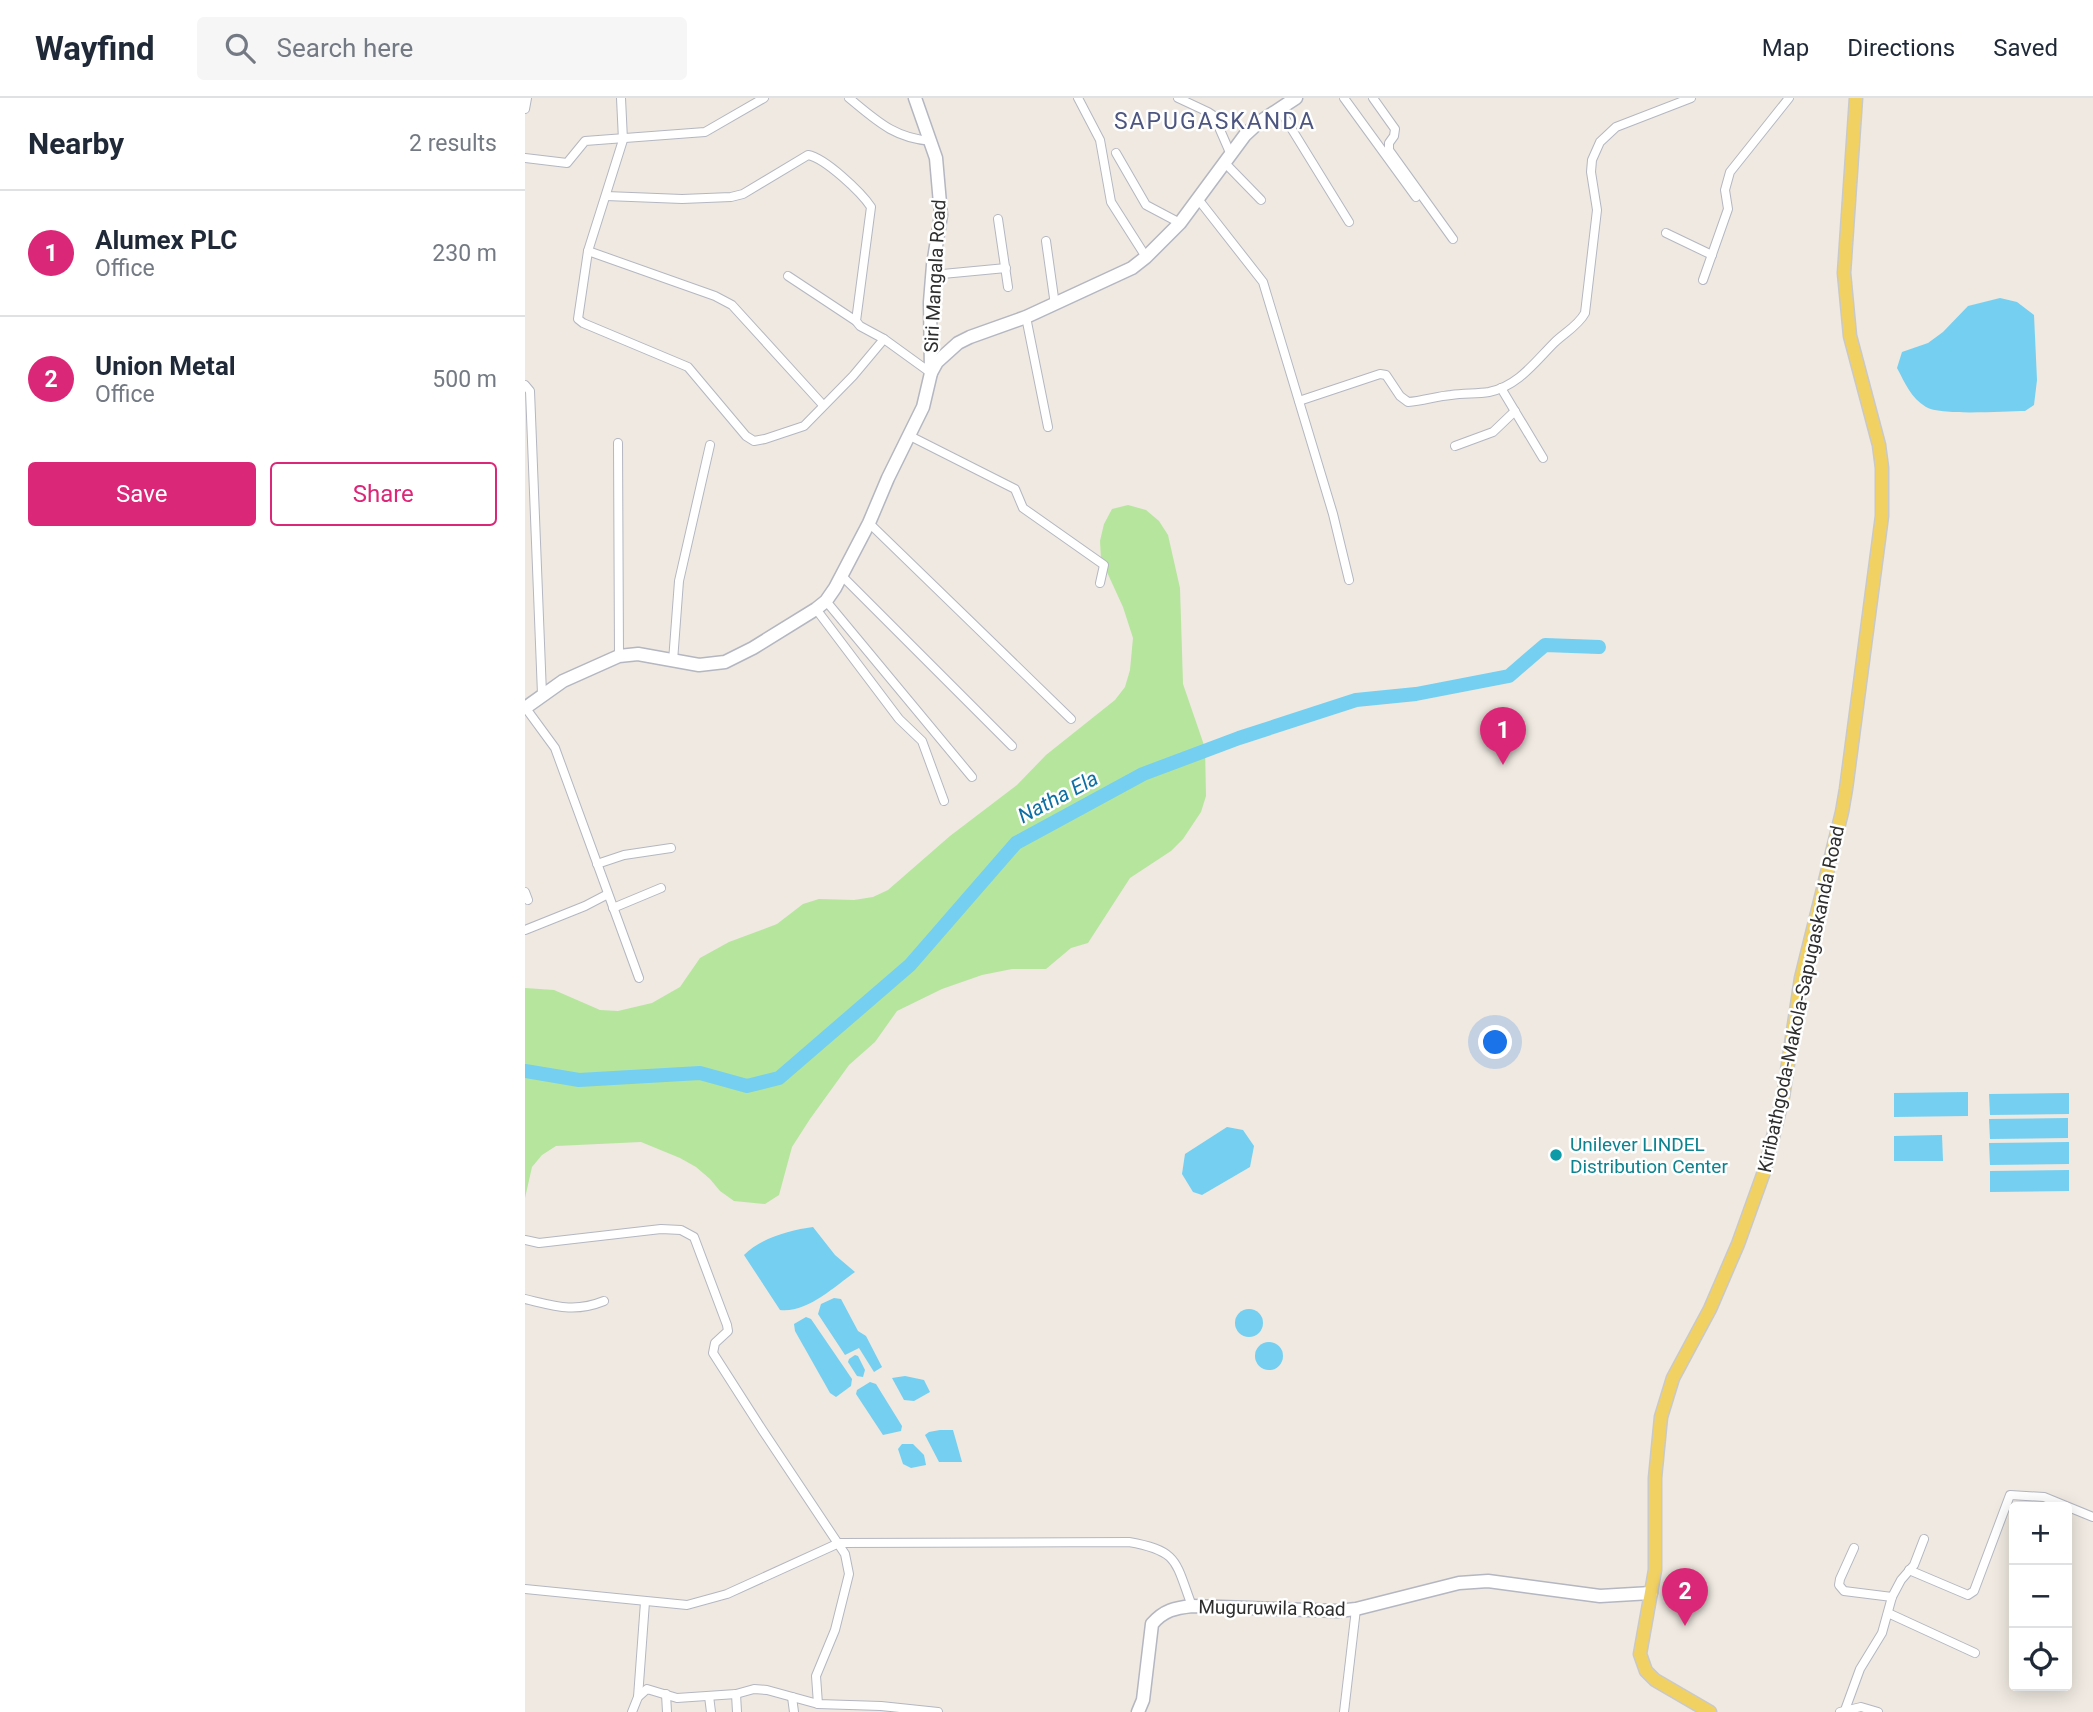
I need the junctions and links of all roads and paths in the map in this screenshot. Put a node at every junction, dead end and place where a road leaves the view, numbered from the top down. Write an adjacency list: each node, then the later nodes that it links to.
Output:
1 (527, 98): 14 (street)
2 (621, 98): 15 (street)
3 (764, 98): 15 (street)
4 (849, 98): 16 (street)
5 (915, 98): 16 (street, Siri Mangala Road)
6 (1078, 98): 32 (street)
7 (1178, 98): 19 (street)
8 (1344, 98): 21 (street)
9 (1373, 98): 28 (street)
10 (1691, 98): 44 (street)
11 (1789, 98): 31 (street)
12 (1856, 98): 84 (main road, Kiribathgoda-Makola-Sapugaskanda Road)
13 (1286, 103): 19 (street); 25 (street)
14 (525, 110)
15 (623, 140): 18 (street); 20 (street)
16 (932, 141): 34 (street, Siri Mangala Road)
17 (1116, 153): 26 (street)
18 (525, 158)
19 (1228, 159): 22 (street); 23 (street)
20 (605, 196): 30 (street); 40 (street)
21 (1416, 197)
22 (1198, 199): 26 (street); 45 (street)
23 (1261, 200)
24 (998, 219): 33 (street)
25 (1349, 222)
26 (1180, 223): 32 (street)
27 (1666, 233): 31 (street)
28 (1453, 239)
29 (1046, 241): 38 (street)
30 (588, 251): 46 (street); 46 (street)
31 (1712, 255): 36 (street)
32 (1146, 257): 38 (street)
33 (1006, 268): 34 (street); 37 (street)
34 (932, 275): 42 (street, Siri Mangala Road)
35 (788, 276): 40 (street)
36 (1703, 280)
37 (1008, 287)
38 (1055, 305): 39 (street)
39 (1026, 317): 42 (street); 48 (street)
40 (856, 321): 41 (street)
41 (884, 339): 42 (street); 46 (street)
42 (931, 373): 49 (street)
43 (525, 385): 54 (street)
44 (1501, 388): 45 (street); 47 (street)
45 (1299, 401): 57 (street)
46 (823, 405)
47 (1515, 411): 52 (street); 53 (street)
48 (1048, 427)
49 (908, 435): 55 (street); 58 (street)
50 (618, 443): 60 (street)
51 (710, 445): 61 (street)
52 (1455, 446)
53 (1543, 458)
54 (529, 508): 62 (street)
55 (869, 523): 56 (street); 64 (street)
56 (842, 576): 59 (street); 65 (street)
57 (1349, 580)
58 (1100, 583)
59 (821, 605): 61 (street); 66 (street); 67 (street)
60 (619, 656): 61 (street); 62 (street)
61 (673, 661)
62 (542, 694): 63 (street)
63 (525, 707): 69 (street)
64 (1072, 719)
65 (1012, 746)
66 (972, 777)
67 (944, 801)
68 (671, 848): 69 (street)
69 (597, 864): 71 (street)
70 (661, 888): 72 (street)
71 (608, 894): 72 (street); 73 (street)
72 (613, 908): 74 (street)
73 (525, 930)
74 (639, 978)
75 (525, 1240): 80 (street)
76 (525, 1299): 77 (street)
77 (604, 1301)
78 (2093, 1517): 82 (street)
79 (1924, 1539): 82 (street)
80 (839, 1543): 86 (street); 87 (street); 96 (street)
81 (1854, 1548): 85 (street)
82 (1909, 1570): 85 (street)
83 (525, 1589): 86 (street)
84 (1651, 1593): 88 (street, Muguruwila Road); 106 (main road, Kiribathgoda-Makola-Sapugaskanda Road)
85 (1892, 1597): 89 (street)
86 (645, 1602): 94 (street)
87 (1192, 1606): 88 (street, Muguruwila Road); 104 (street, Muguruwila Road)
88 (1356, 1609): 105 (street)
89 (1888, 1613): 90 (street); 97 (street)
90 (1975, 1653)
91 (666, 1694): 93 (street); 94 (street); 99 (street)
92 (736, 1694): 93 (street); 95 (street); 101 (street)
93 (709, 1696): 100 (street)
94 (638, 1697): 98 (street)
95 (792, 1697): 96 (street); 102 (street)
96 (818, 1704): 103 (street)
97 (1842, 1711): 107 (street)
98 (632, 1712)
99 (667, 1712)
100 (711, 1712)
101 (737, 1712)
102 (794, 1712)
103 (938, 1712)
104 (1138, 1712)
105 (1344, 1712)
106 (1710, 1712)
107 (1878, 1712)

